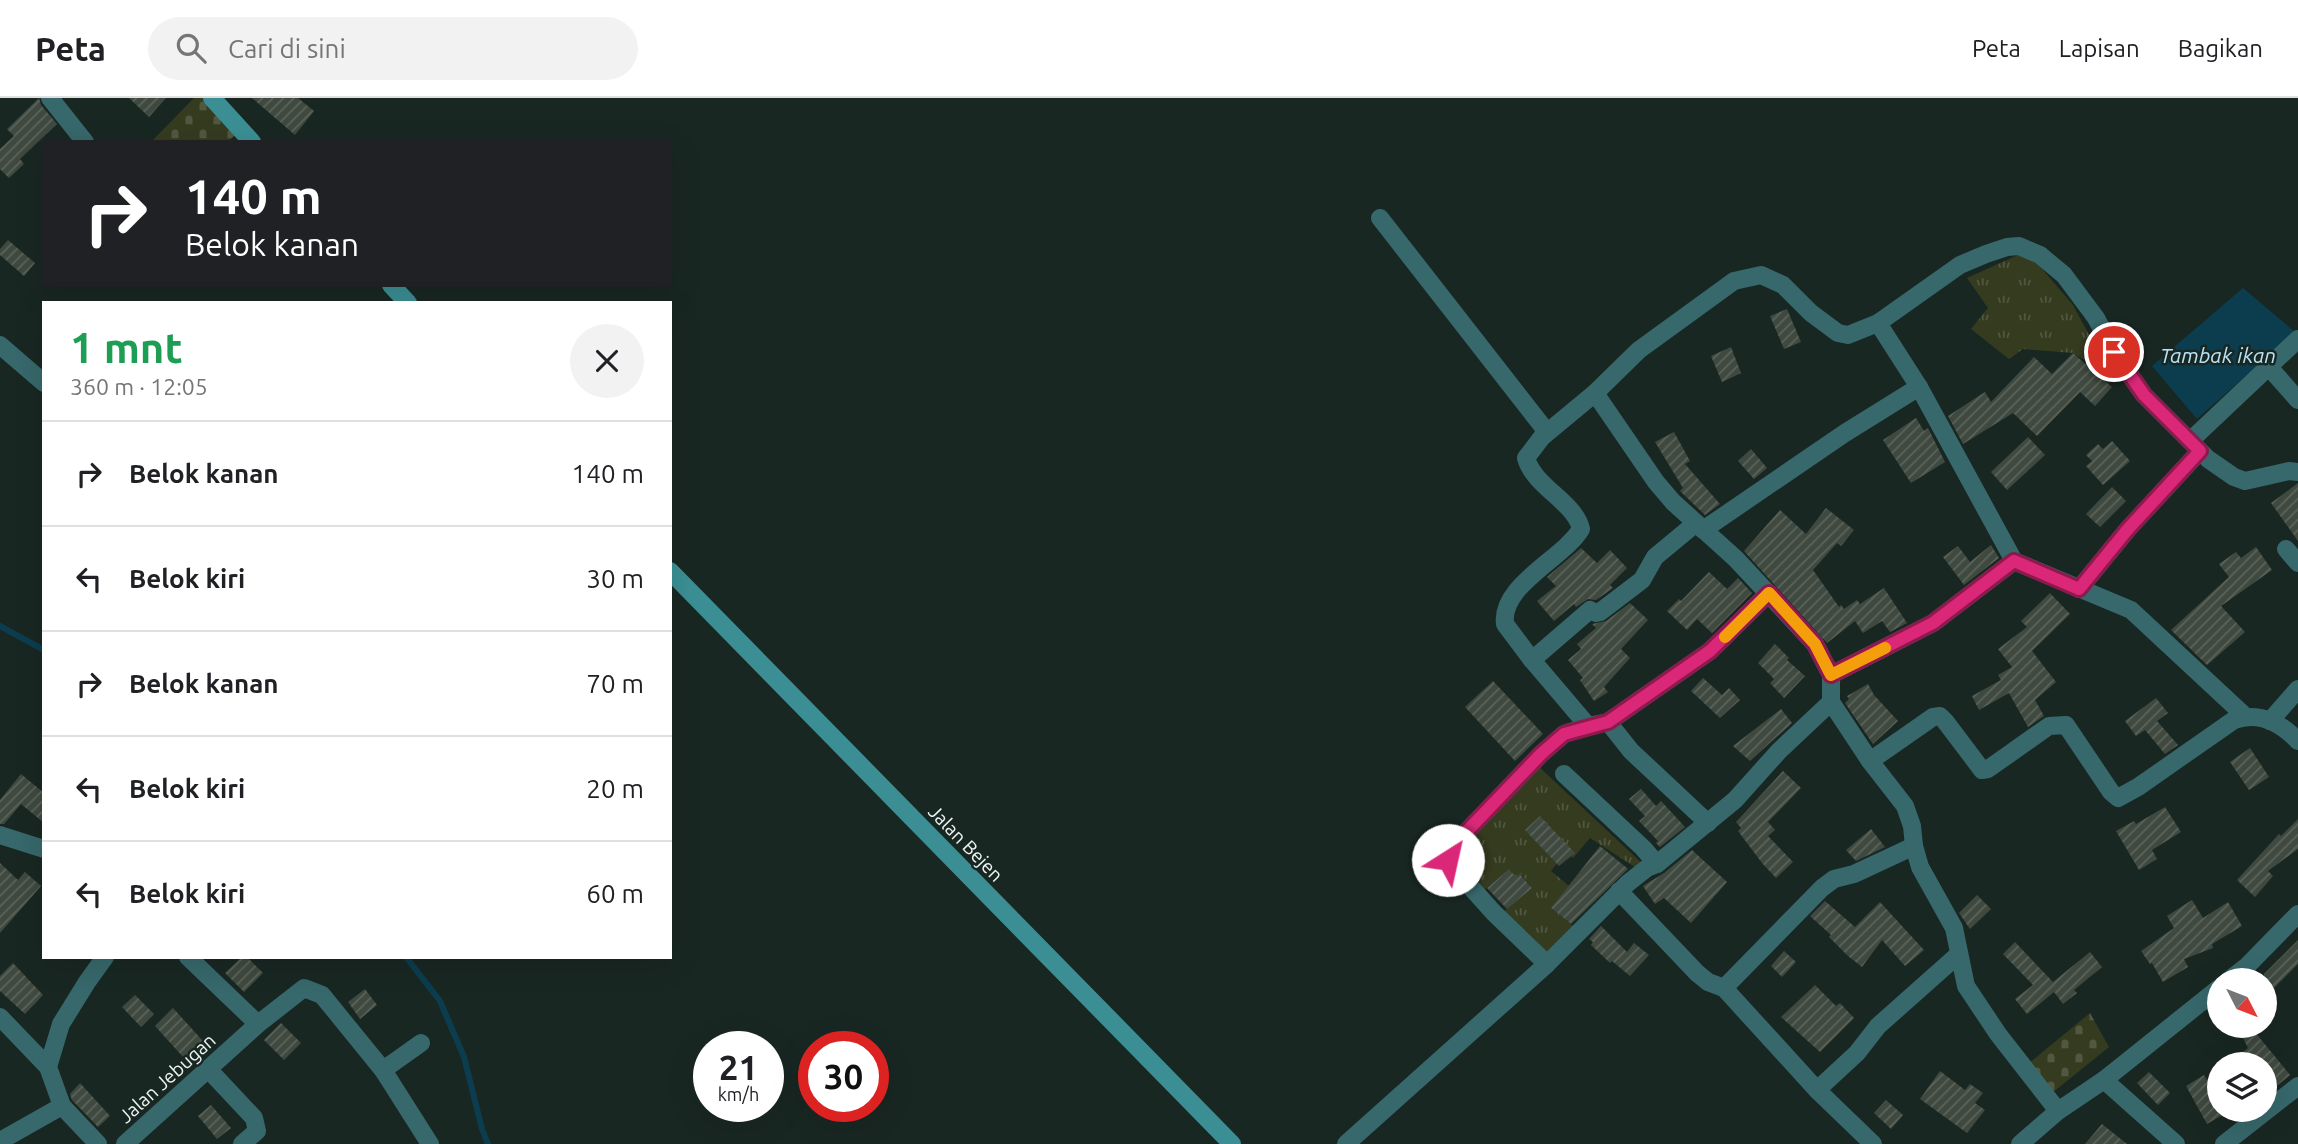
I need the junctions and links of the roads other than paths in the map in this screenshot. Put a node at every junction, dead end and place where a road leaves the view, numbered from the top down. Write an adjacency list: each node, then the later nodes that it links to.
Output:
1 (50, 98): 3 (street)
2 (212, 98): 4 (street)
3 (83, 140)
4 (250, 140)
5 (1380, 218): 16 (street)
6 (393, 287): 7 (street)
7 (406, 301)
8 (1878, 323): 13 (street); 14 (street); 17 (street)
9 (2298, 339): 11 (street)
10 (0, 345): 12 (street)
11 (2268, 366): 15 (street); 17 (street)
12 (42, 381)
13 (1919, 387): 19 (street); 21 (street)
14 (1595, 393): 16 (street); 19 (street)
15 (2298, 400)
16 (1547, 432): 26 (street)
17 (2195, 446): 18 (street); 24 (street)
18 (2298, 472)
19 (1700, 527): 25 (street); 26 (street)
20 (2286, 549): 22 (street)
21 (2014, 561): 24 (street); 27 (street)
22 (2298, 564)
23 (672, 573): 67 (street, Jalan Bejen)
24 (2079, 589): 30 (street)
25 (1769, 593): 27 (street); 32 (street)
26 (1532, 660): 33 (street)
27 (1831, 675): 29 (street)
28 (2298, 689): 31 (street)
29 (1831, 702): 35 (street); 37 (street)
30 (2245, 716): 31 (street); 35 (street)
31 (2270, 721): 34 (street)
32 (1608, 722): 33 (street); 37 (street)
33 (1588, 726): 47 (street)
34 (2298, 741)
35 (1870, 761): 39 (street)
36 (1564, 774): 41 (street)
37 (1709, 823): 41 (street)
38 (0, 835): 40 (street)
39 (1914, 846): 44 (street); 49 (street)
40 (42, 848)
41 (1657, 864): 42 (street)
42 (1619, 891): 47 (street); 49 (street)
43 (2298, 914): 48 (street)
44 (1959, 954): 59 (street); 61 (street)
45 (104, 959): 54 (street)
46 (190, 959): 52 (street)
47 (1547, 964): 68 (street)
48 (2244, 968)
49 (1724, 988): 59 (street)
50 (2207, 998): 57 (street)
51 (0, 1017): 54 (street)
52 (258, 1024): 55 (street, Jalan Jebugan); 56 (street, Jalan Jebugan)
53 (421, 1044): 56 (street)
54 (48, 1067): 60 (street)
55 (209, 1070): 64 (street, Jalan Jebugan); 65 (street)
56 (383, 1070): 66 (street)
57 (2104, 1080): 61 (street); 71 (street)
58 (2298, 1086): 72 (street)
59 (1817, 1090): 69 (street)
60 (62, 1106): 62 (street); 63 (street)
61 (2058, 1111): 70 (street)
62 (0, 1141)
63 (98, 1144)
64 (125, 1144)
65 (242, 1144)
66 (430, 1144)
67 (1232, 1144)
68 (1346, 1144)
69 (1873, 1144)
70 (2020, 1144)
71 (2176, 1144)
72 (2224, 1144)

